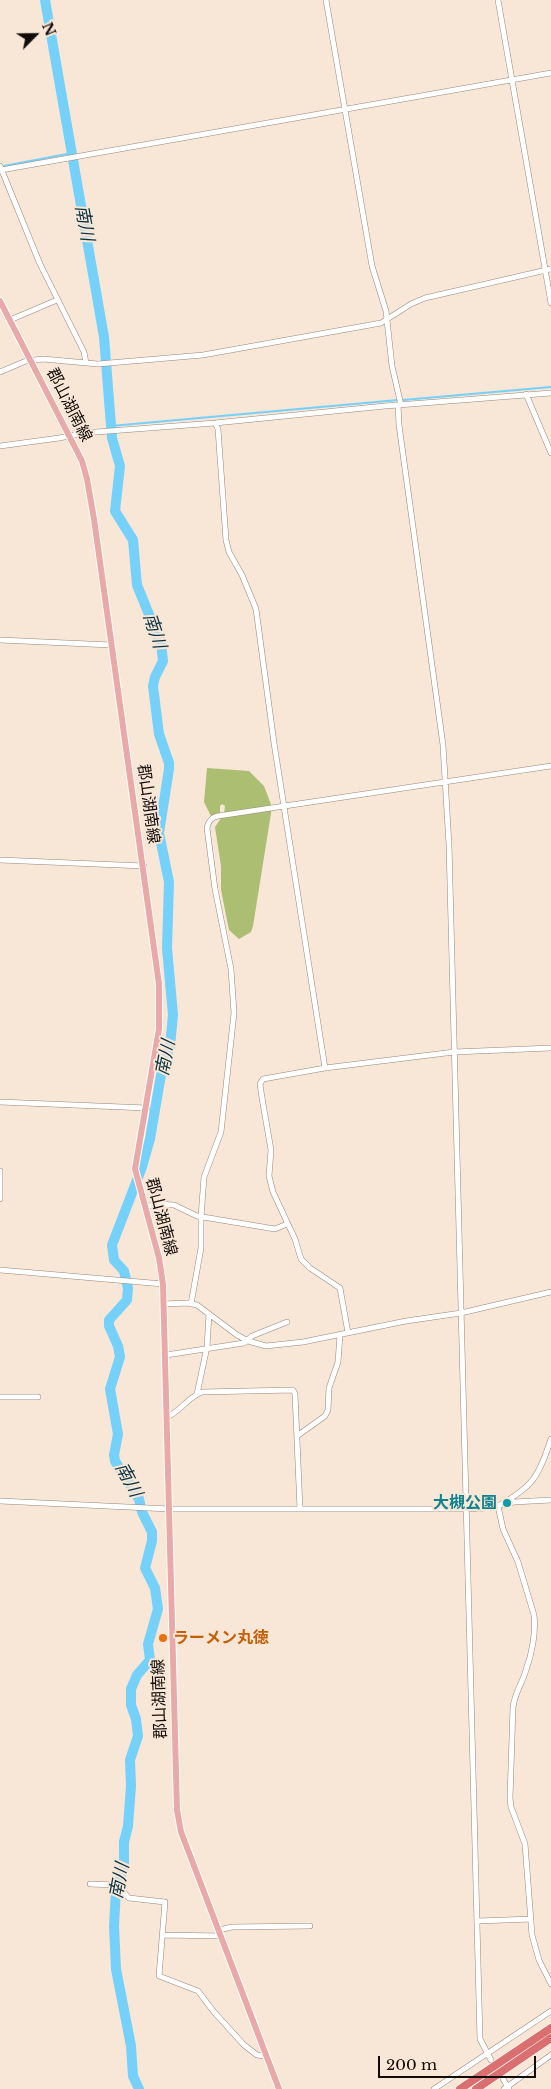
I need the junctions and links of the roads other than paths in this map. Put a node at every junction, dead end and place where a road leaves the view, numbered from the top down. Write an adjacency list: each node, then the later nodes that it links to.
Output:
1 (326, 0): 5 (street)
2 (498, 0): 4 (street)
3 (551, 73): 4 (street)
4 (512, 80): 5 (street); 7 (street)
5 (345, 109): 6 (street); 12 (street)
6 (1, 168): 8 (street)
7 (548, 270): 9 (street); 12 (street)
8 (57, 300): 11 (street); 14 (street)
9 (551, 303)
10 (1, 306): 11 (main road, 郡山湖南線)
11 (10, 320): 13 (main road, 郡山湖南線)
12 (387, 320): 14 (street); 18 (street)
13 (31, 360): 14 (street); 15 (street); 20 (main road, 郡山湖南線)
14 (86, 363)
15 (0, 372)
16 (551, 393): 17 (street)
17 (526, 394): 18 (street); 22 (street)
18 (400, 405): 19 (street); 26 (street)
19 (215, 423): 20 (street); 27 (street)
20 (70, 436): 21 (street); 24 (main road, 郡山湖南線)
21 (0, 446)
22 (551, 453)
23 (0, 640): 24 (street)
24 (111, 645): 29 (main road, 郡山湖南線)
25 (551, 766): 26 (street)
26 (446, 781): 27 (street); 31 (street)
27 (285, 805): 32 (street); 38 (street)
28 (0, 860): 29 (street)
29 (144, 866): 34 (main road, 郡山湖南線)
30 (551, 1048): 31 (street)
31 (454, 1052): 32 (street); 45 (street)
32 (325, 1068): 39 (street)
33 (0, 1102): 34 (street)
34 (147, 1108): 37 (main road, 郡山湖南線)
35 (0, 1171): 36 (street)
36 (0, 1199)
37 (145, 1207): 38 (street); 41 (main road, 郡山湖南線)
38 (201, 1217): 39 (street); 44 (street)
39 (287, 1224): 48 (street)
40 (0, 1270): 41 (street)
41 (163, 1284): 43 (main road, 郡山湖南線)
42 (551, 1292): 45 (street)
43 (164, 1304): 44 (street); 52 (main road, 郡山湖南線)
44 (191, 1304): 46 (street)
45 (461, 1312): 48 (street); 64 (street)
46 (209, 1314): 50 (street); 51 (street)
47 (287, 1322): 50 (street)
48 (348, 1333): 49 (street)
49 (340, 1335): 50 (street); 57 (street)
50 (248, 1341): 51 (street)
51 (206, 1349): 52 (street); 53 (street)
52 (166, 1355): 56 (main road, 郡山湖南線)
53 (197, 1394): 56 (street); 57 (street)
54 (0, 1397): 55 (street)
55 (38, 1397)
56 (167, 1417): 62 (main road, 郡山湖南線)
57 (297, 1436): 63 (street)
58 (551, 1439): 61 (street)
59 (551, 1500): 61 (street)
60 (0, 1501): 62 (street)
61 (498, 1506): 64 (street); 66 (street)
62 (170, 1509): 63 (street); 69 (main road, 郡山湖南線)
63 (300, 1509): 64 (street)
64 (466, 1509): 67 (street)
65 (90, 1884): 70 (street)
66 (531, 1919): 67 (street); 71 (street)
67 (478, 1921): 75 (street)
68 (310, 1926): 69 (street)
69 (220, 1933): 70 (street); 77 (main road, 郡山湖南線)
70 (163, 1935): 77 (street)
71 (551, 1984)
72 (551, 2011): 75 (street)
73 (551, 2028): 83 (highway)
74 (551, 2038): 84 (highway)
75 (487, 2054): 78 (street); 82 (street)
76 (551, 2055): 80 (street)
77 (266, 2056): 81 (main road, 郡山湖南線)
78 (491, 2060)
79 (503, 2079): 80 (street)
80 (507, 2088)
81 (279, 2089)
82 (434, 2089)
83 (460, 2089)
84 (476, 2089)

